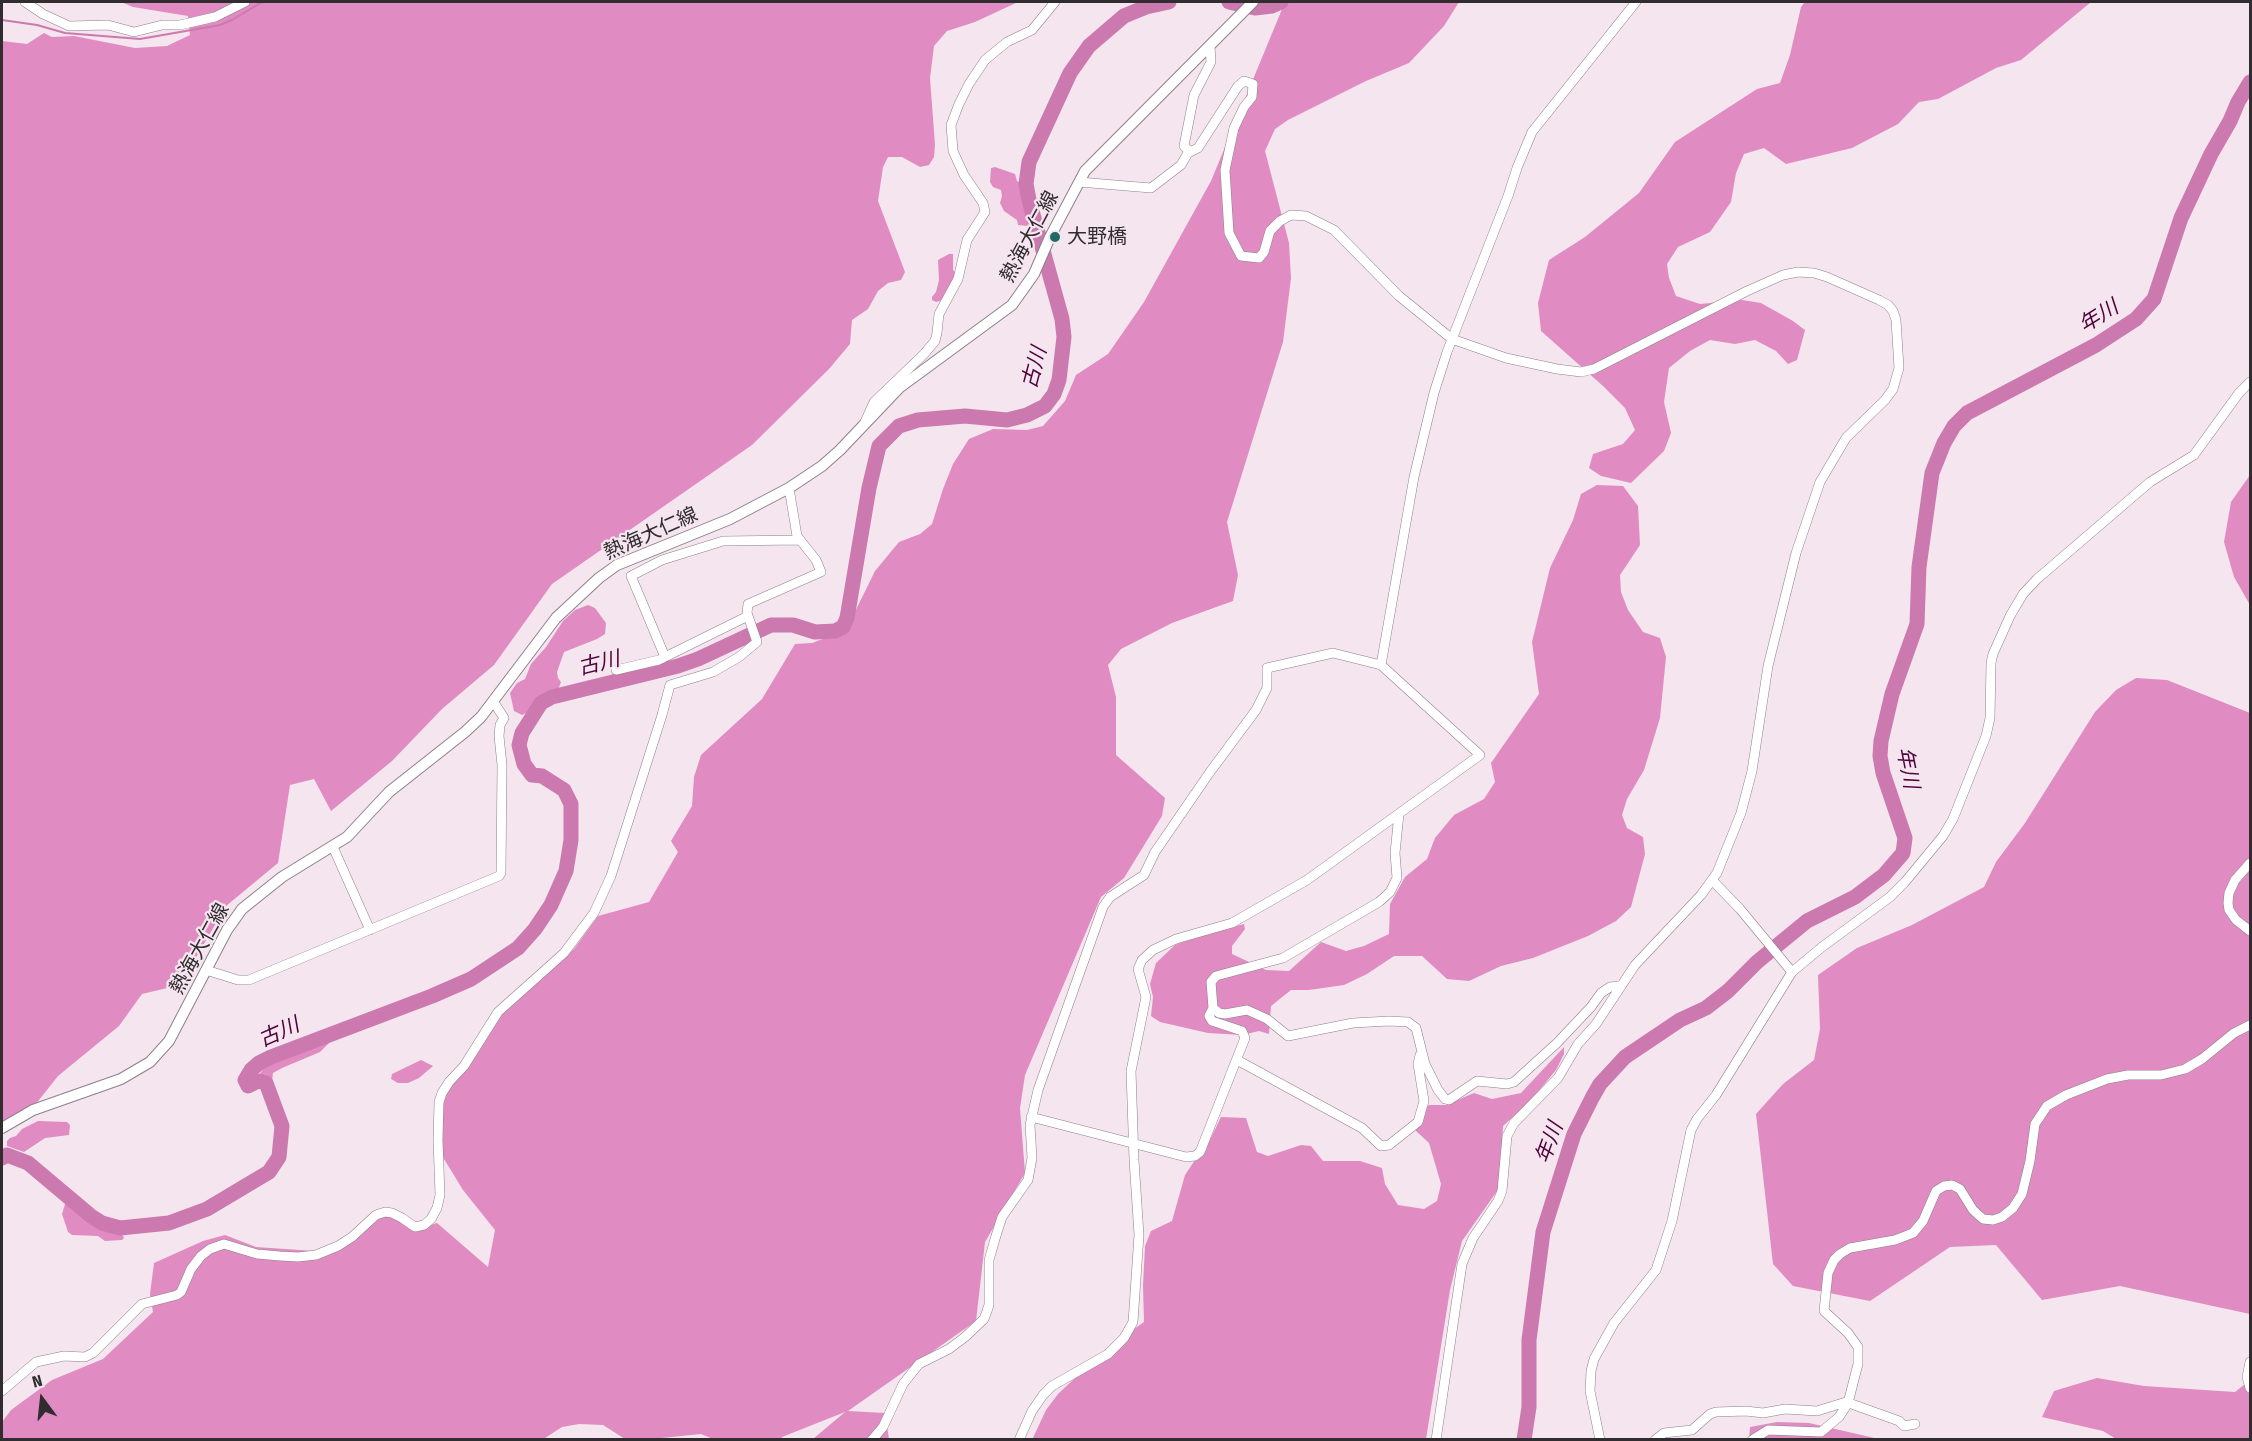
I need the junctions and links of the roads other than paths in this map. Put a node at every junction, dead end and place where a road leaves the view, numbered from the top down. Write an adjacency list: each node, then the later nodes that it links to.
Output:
1 (25, 2): 2 (street)
2 (245, 2)
3 (1055, 2): 11 (street)
4 (1253, 2): 6 (main road, 熱海大仁線)
5 (1636, 2): 9 (street)
6 (1210, 46): 7 (street); 8 (main road, 熱海大仁線)
7 (1189, 151): 8 (street); 9 (street)
8 (1079, 182): 11 (main road, 熱海大仁線)
9 (1452, 339): 16 (street); 22 (street)
10 (2250, 382): 26 (street)
11 (864, 424): 12 (main road, 熱海大仁線)
12 (789, 488): 13 (street); 18 (main road, 熱海大仁線)
13 (800, 540): 14 (street); 15 (street)
14 (749, 619): 15 (street); 37 (street)
15 (665, 657): 17 (street)
16 (1382, 664): 19 (street); 32 (street)
17 (616, 670)
18 (493, 701): 20 (main road, 熱海大仁線); 23 (street)
19 (1398, 814): 28 (street); 34 (street)
20 (333, 847): 23 (street); 25 (main road, 熱海大仁線)
21 (2250, 862): 24 (street)
22 (1712, 880): 26 (street); 27 (street)
23 (369, 930): 25 (street)
24 (2250, 931)
25 (206, 970): 33 (main road, 熱海大仁線)
26 (1792, 972): 43 (street)
27 (1619, 986): 30 (street); 42 (street)
28 (1213, 1008): 30 (street); 31 (street)
29 (2250, 1025): 38 (street)
30 (1421, 1051): 31 (street)
31 (1237, 1060): 34 (street)
32 (1031, 1117): 34 (street); 40 (street)
33 (2, 1128)
34 (1134, 1143): 41 (street)
35 (2250, 1362): 36 (street)
36 (2250, 1388)
37 (2, 1391)
38 (1848, 1403): 39 (street); 44 (street); 45 (street)
39 (1915, 1424)
40 (872, 1440)
41 (1019, 1440)
42 (1436, 1440)
43 (1600, 1440)
44 (1655, 1440)
45 (1752, 1440)

